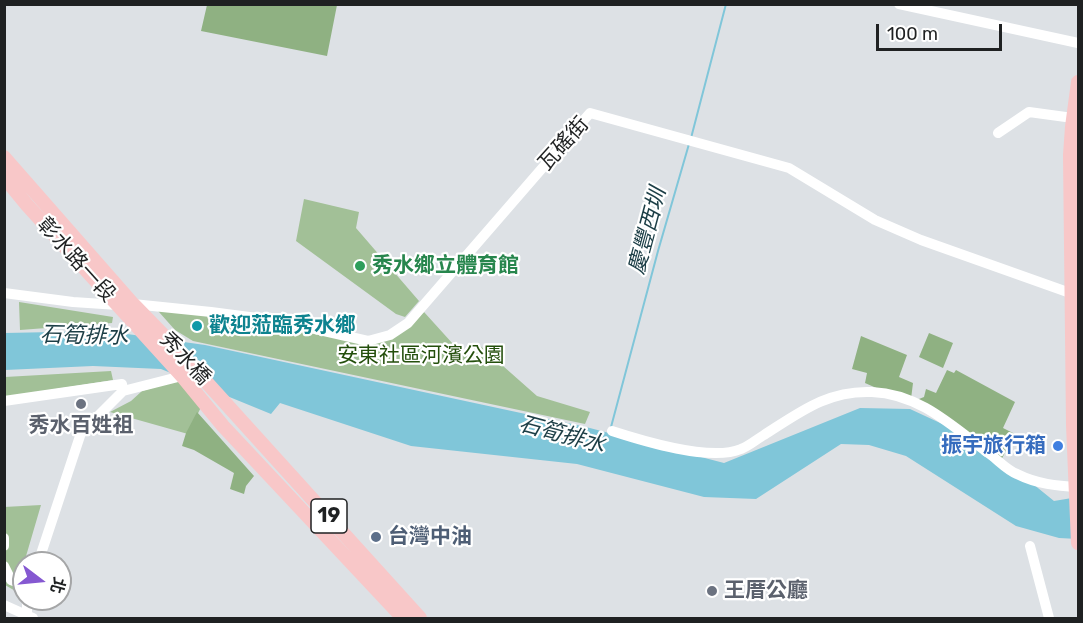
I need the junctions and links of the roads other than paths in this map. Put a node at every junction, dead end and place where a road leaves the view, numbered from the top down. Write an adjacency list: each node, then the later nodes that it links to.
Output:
1 (899, 4): 2 (street)
2 (1078, 43)
3 (1078, 82): 4 (main road)
4 (1073, 118): 5 (street); 6 (main road)
5 (999, 133)
6 (1074, 155): 10 (main road)
7 (4, 157): 11 (main road, 彰水路一段 / 19)
8 (4, 177): 12 (main road, 彰水路一段 / 19)
9 (4, 293): 12 (street, 瓦磘街)
10 (1076, 300): 11 (street, 瓦磘街); 18 (main road)
11 (133, 304): 12 (street, 瓦磘街); 30 (main road, 秀水橋 / 19)
12 (118, 305): 13 (main road, 彰水路一段 / 19)
13 (150, 341): 14 (main road, 秀水橋 / 19)
14 (182, 376): 15 (street); 29 (main road, 秀水橋 / 19)
15 (123, 392): 16 (street); 24 (street)
16 (4, 401)
17 (612, 431): 18 (street)
18 (1077, 489): 19 (main road)
19 (1078, 534): 21 (main road)
20 (4, 538): 22 (street)
21 (1078, 543)
22 (4, 546)
23 (1030, 546): 31 (street)
24 (42, 551)
25 (4, 566): 26 (street)
26 (12, 580)
27 (4, 604): 28 (street)
28 (30, 617)
29 (403, 618)
30 (420, 618)
31 (1049, 618)

